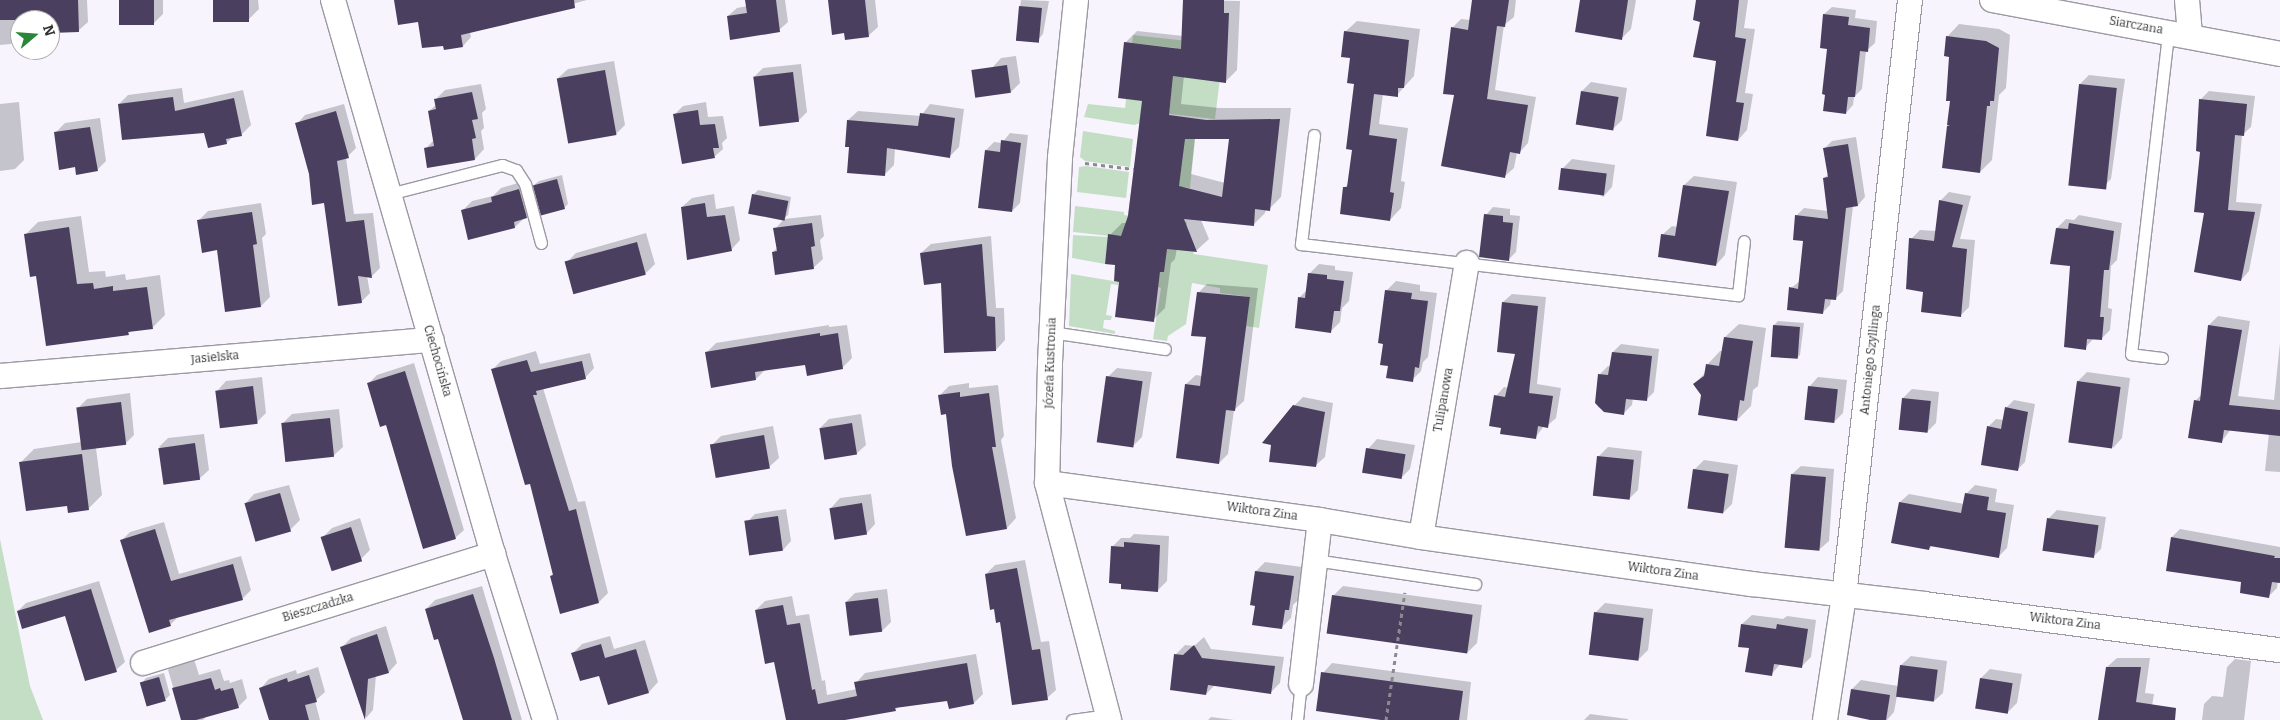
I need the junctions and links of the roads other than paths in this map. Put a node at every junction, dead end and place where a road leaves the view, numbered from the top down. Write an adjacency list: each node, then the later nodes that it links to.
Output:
1 (333, 0): 9 (street, Ciechocińska)
2 (1076, 0): 13 (street, Józefa Kustronia)
3 (1910, 0): 24 (street, Antoniego Szyllinga)
4 (1992, 0): 6 (street, Siarczana)
5 (2187, 0): 6 (street)
6 (2179, 34): 7 (street, Siarczana); 16 (lane)
7 (2280, 54)
8 (1314, 135): 12 (lane)
9 (389, 194): 11 (lane); 14 (street, Ciechocińska)
10 (1744, 241): 12 (lane)
11 (541, 243)
12 (1467, 263): 20 (street, Tulipanowa)
13 (1051, 332): 15 (lane); 18 (street, Józefa Kustronia)
14 (430, 340): 17 (street, Jasielska); 21 (street, Ciechocińska)
15 (1166, 349)
16 (2162, 358)
17 (0, 376)
18 (1047, 483): 19 (street, Wiktora Zina); 28 (street, Józefa Kustronia)
19 (1320, 520): 20 (street, Wiktora Zina); 22 (street)
20 (1421, 537): 24 (street, Wiktora Zina)
21 (494, 554): 26 (street, Bieszczadzka); 29 (street, Ciechocińska)
22 (1316, 560): 23 (lane); 27 (street)
23 (1475, 584)
24 (1844, 596): 25 (street, Wiktora Zina); 32 (street, Antoniego Szyllinga)
25 (2280, 650)
26 (143, 663)
27 (1301, 684): 31 (lane)
28 (1108, 718): 30 (lane)
29 (545, 720)
30 (1072, 720)
31 (1296, 720)
32 (1824, 720)

